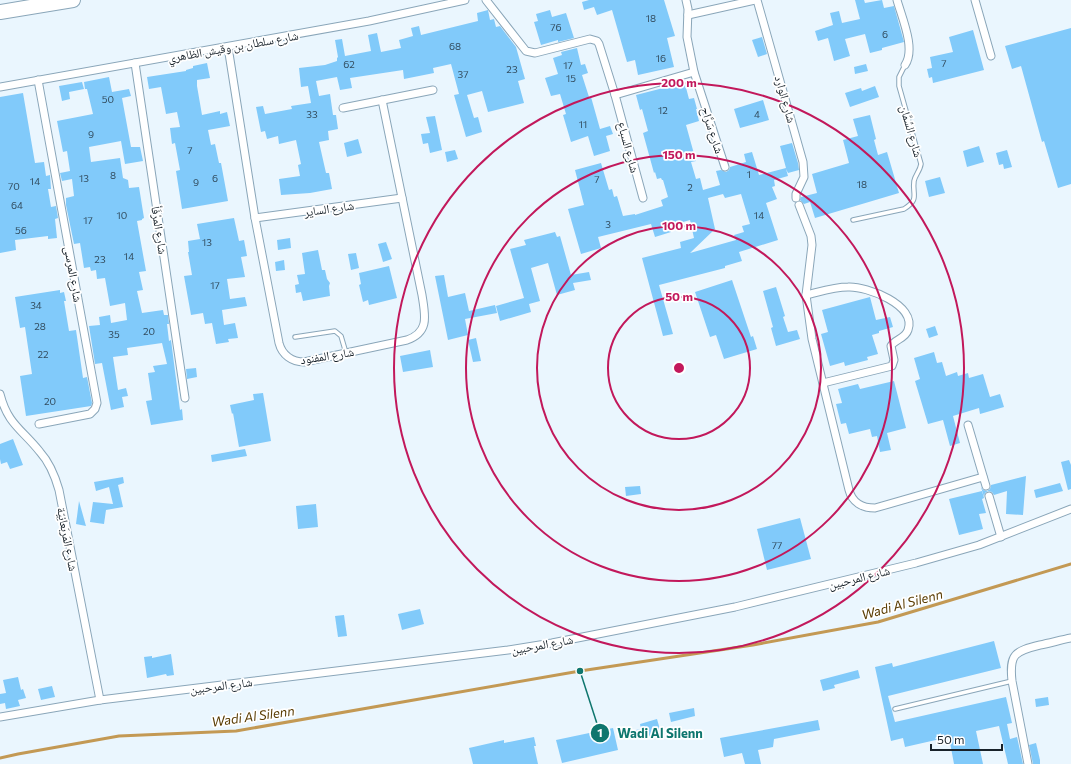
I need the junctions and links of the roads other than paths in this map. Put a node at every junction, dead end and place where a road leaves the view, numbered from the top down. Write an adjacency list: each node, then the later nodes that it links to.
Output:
1 (73, 0): 8 (highway)
2 (465, 0): 10 (street, شارع سلطان بن وقيش الظاهري)
3 (486, 0): 18 (street, شارع السباع)
4 (686, 0): 9 (street, شارع سَرَّاح)
5 (756, 0): 9 (street); 26 (street, شارع الوارد)
6 (898, 0): 13 (street, شارع السِّمَّان)
7 (975, 0): 11 (street)
8 (0, 12)
9 (688, 15): 14 (street, شارع سَرَّاح)
10 (228, 46): 12 (street, شارع سلطان بن وقيش الظاهري); 24 (street, شارع المفنود)
11 (991, 56)
12 (135, 63): 15 (street, شارع سلطان بن وقيش الظاهري); 31 (street, شارع المرْفَأ)
13 (905, 65): 25 (lane, شارع السِّمَّان)
14 (694, 72): 18 (street); 21 (street, شارع سَرَّاح)
15 (38, 80): 16 (street, شارع سلطان بن وقيش الظاهري); 32 (street, شارع المرسى)
16 (0, 87)
17 (433, 90): 19 (street)
18 (615, 95): 23 (street, شارع السباع)
19 (382, 100): 20 (street); 22 (street, شارع المفنود)
20 (342, 108)
21 (725, 167)
22 (402, 198): 24 (street, شارع الساير); 28 (street, شارع المفنود)
23 (643, 198)
24 (256, 218): 28 (street, شارع المفنود)
25 (853, 220)
26 (806, 295): 29 (street); 29 (street)
27 (295, 338): 28 (lane)
28 (346, 353)
29 (823, 383): 34 (street)
30 (0, 394): 41 (street, شارع المَربَعانِيّة)
31 (185, 398)
32 (39, 424)
33 (968, 425): 34 (street)
34 (983, 477): 35 (street)
35 (986, 486)
36 (989, 496): 38 (street)
37 (1071, 509): 38 (street, شارع المرحبين)
38 (1001, 536): 41 (street, شارع المرحبين)
39 (1071, 638): 40 (street)
40 (1012, 681): 42 (lane); 44 (street)
41 (100, 700): 43 (street, شارع المرحبين)
42 (895, 709)
43 (0, 717)
44 (1028, 764)

